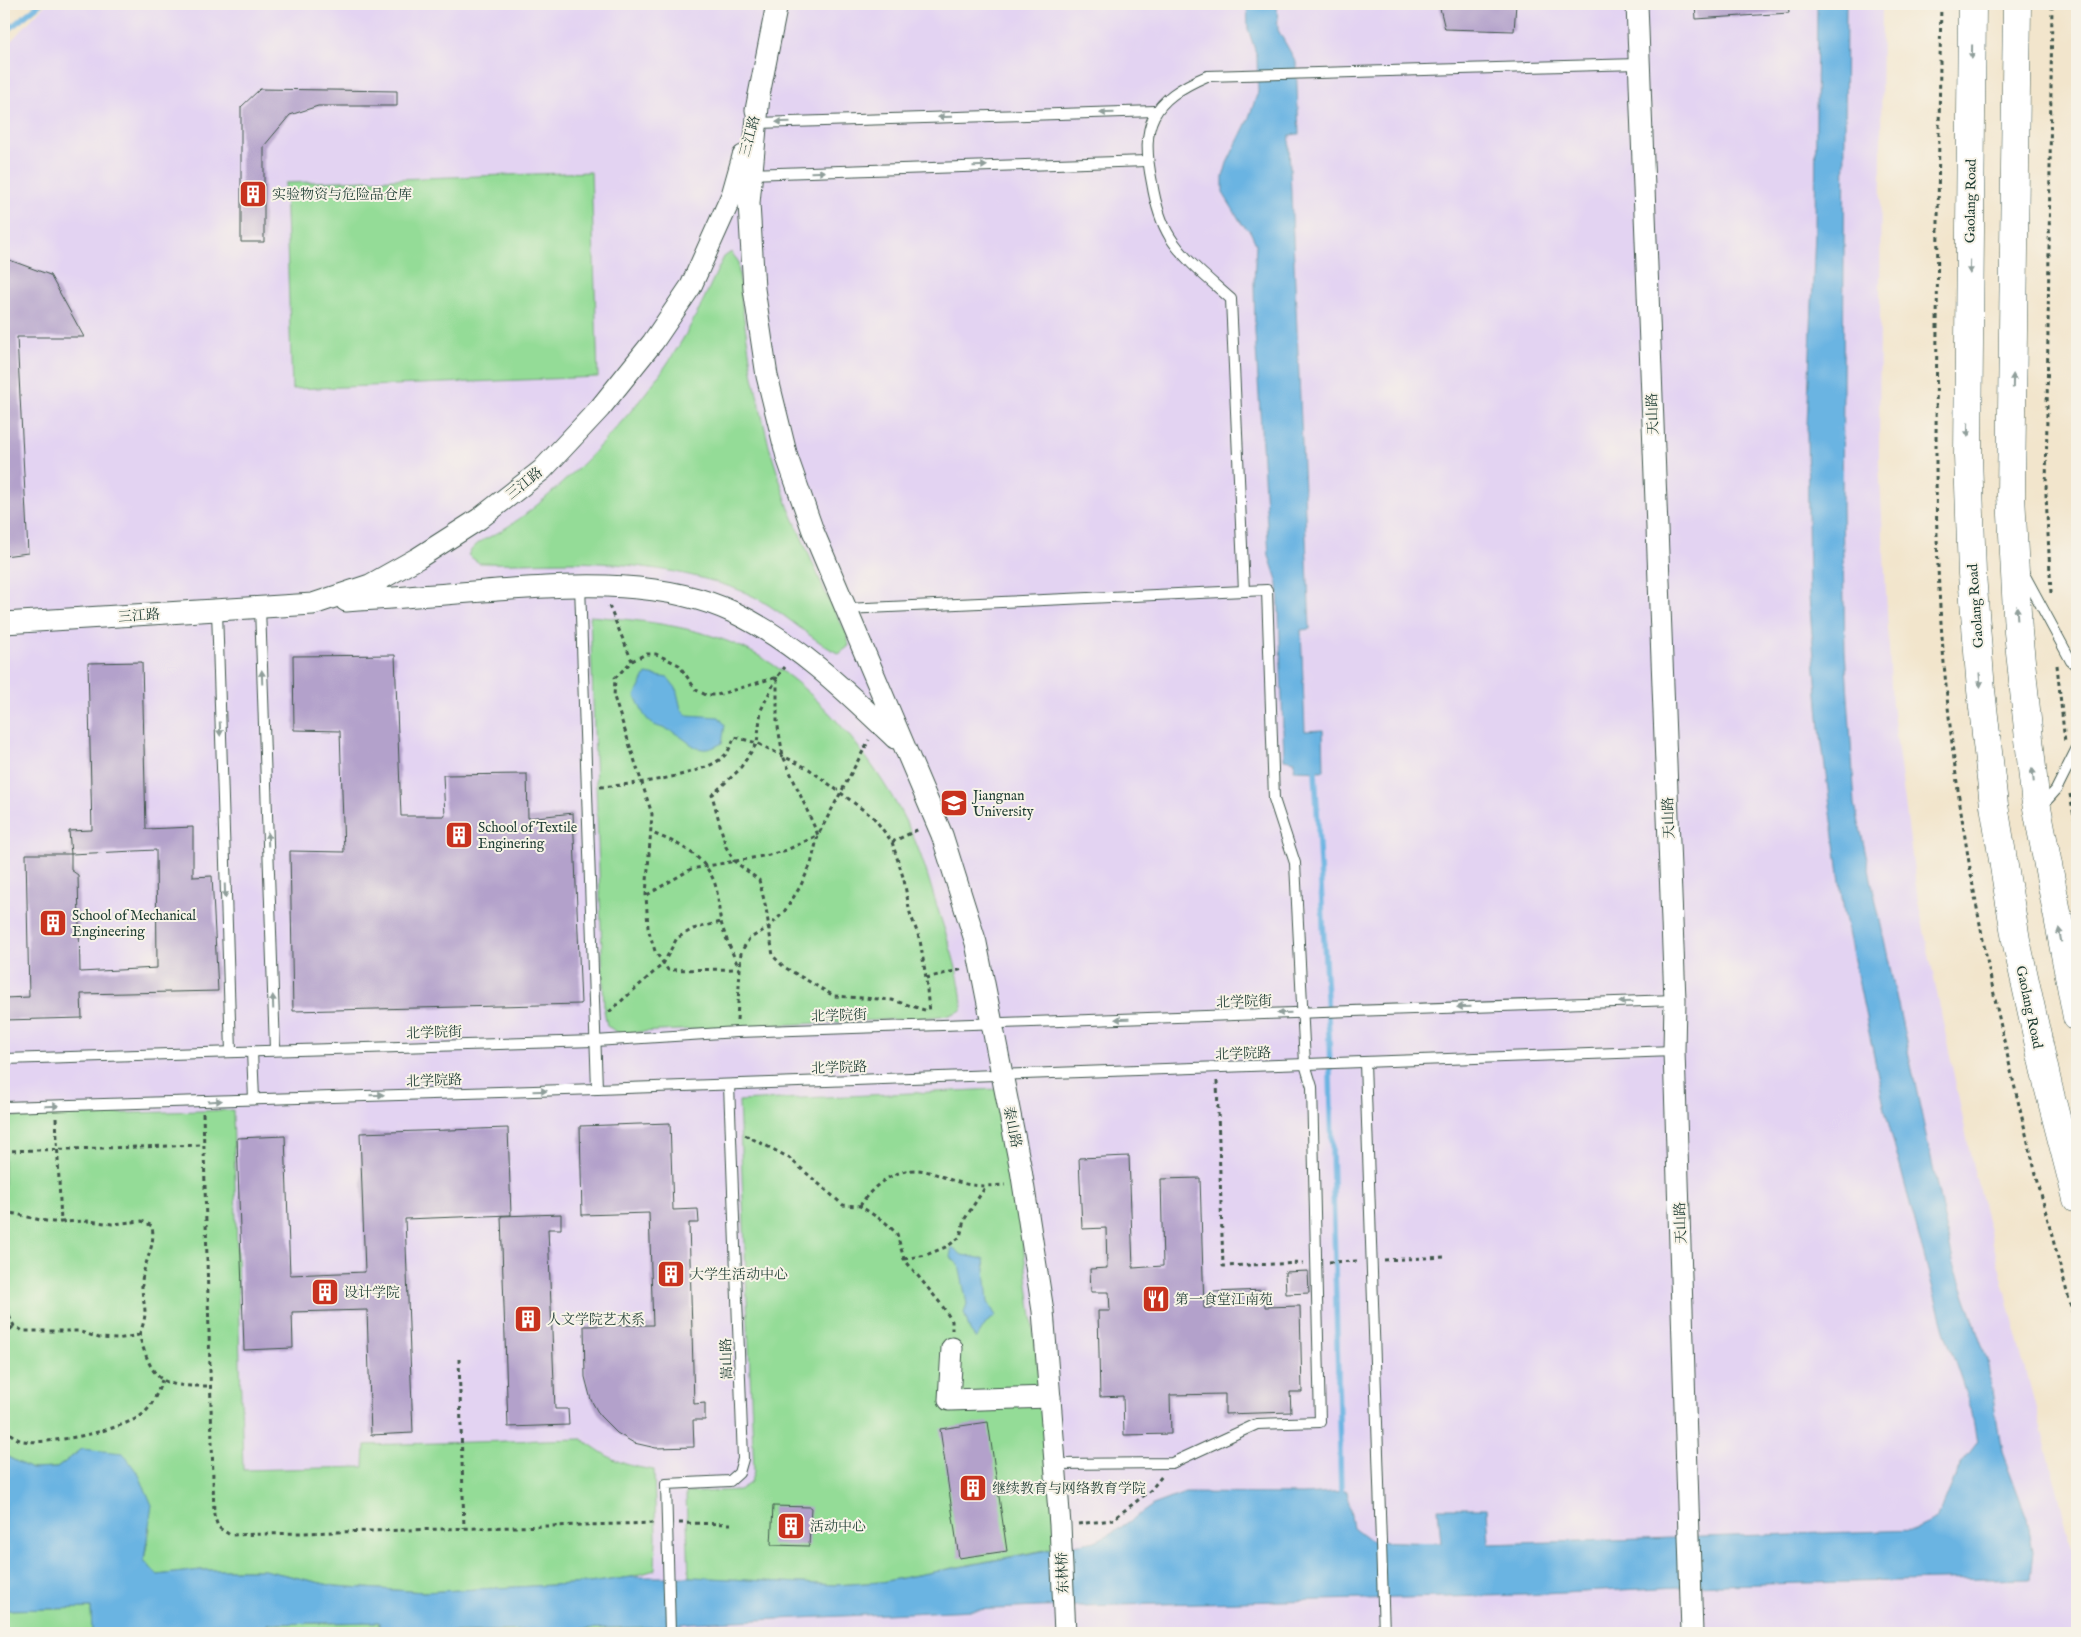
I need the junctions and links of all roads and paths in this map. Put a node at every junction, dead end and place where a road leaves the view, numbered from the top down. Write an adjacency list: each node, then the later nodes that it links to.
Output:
1 (777, 4): 7 (street, 三江路)
2 (1637, 4): 6 (street, 天山路)
3 (1972, 4): 79 (main road, Gaolang Road, one-way to 79)
4 (2017, 4): 12 (main road, one-way to 4)
5 (2052, 4): 20 (path)
6 (1639, 64): 8 (lane); 49 (street, 天山路)
7 (759, 96): 9 (street, 泰山路); 15 (street, 三江路)
8 (1156, 111): 9 (lane, one-way to 9); 10 (lane)
9 (757, 123): 11 (street, 泰山路)
10 (1147, 161): 11 (lane, one-way to 10); 14 (lane)
11 (752, 174): 17 (street, 泰山路)
12 (2014, 555): 20 (lane); 34 (main road, one-way to 12)
13 (591, 585): 15 (street); 21 (street); 22 (path); 32 (lane)
14 (1244, 591): 17 (lane); 51 (lane)
15 (313, 604): 16 (street, 三江路)
16 (260, 607): 18 (street, 三江路); 58 (lane, one-way to 16)
17 (845, 609): 27 (street, 泰山路)
18 (217, 610): 19 (street, 三江路); 61 (lane, one-way to 61)
19 (4, 623)
20 (2053, 629): 23 (lane); 30 (path)
21 (798, 652): 24 (path); 25 (street)
22 (632, 661): 24 (path); 31 (path)
23 (2077, 666)
24 (777, 677): 26 (path); 29 (path)
25 (879, 722): 27 (street); 33 (path)
26 (757, 743): 29 (path); 31 (path); 40 (path)
27 (901, 743): 35 (street, 泰山路)
28 (2077, 748): 30 (lane)
29 (783, 756): 33 (path); 38 (path)
30 (2067, 766): 34 (lane); 36 (path)
31 (642, 784): 32 (path); 37 (path)
32 (587, 788): 54 (lane)
33 (840, 793): 38 (path); 39 (path)
34 (2038, 810): 52 (main road, one-way to 34)
35 (936, 821): 39 (path); 46 (street, 泰山路)
36 (2077, 832)
37 (652, 833): 41 (path); 42 (path)
38 (818, 835): 40 (path); 44 (path)
39 (892, 842): 48 (path)
40 (734, 861): 41 (path); 44 (path)
41 (705, 866): 42 (path); 43 (path)
42 (646, 895): 45 (path)
43 (721, 922): 45 (path); 47 (path)
44 (769, 927): 47 (path); 50 (path)
45 (663, 964): 47 (path); 54 (path)
46 (980, 964): 48 (path); 53 (street, 泰山路)
47 (738, 969): 56 (path)
48 (926, 978): 50 (path)
49 (1675, 1000): 51 (lane, 北学院街, one-way to 51); 60 (street, 天山路)
50 (928, 1011): 55 (path)
51 (1302, 1013): 53 (lane, 北学院街, one-way to 53); 64 (lane)
52 (2077, 1017)
53 (992, 1023): 55 (lane, 北学院街); 66 (street, 泰山路)
54 (595, 1024): 57 (lane)
55 (930, 1026): 56 (lane, 北学院街)
56 (737, 1032): 57 (lane, 北学院街)
57 (595, 1041): 58 (lane, 北学院街); 68 (lane)
58 (275, 1050): 59 (lane, 北学院街)
59 (252, 1051): 61 (lane, 北学院街); 69 (lane)
60 (1674, 1051): 63 (lane, 北学院路); 106 (street, 天山路)
61 (230, 1052): 62 (lane, 北学院街)
62 (4, 1059)
63 (1365, 1062): 64 (lane, 北学院路); 85 (lane)
64 (1305, 1064): 65 (lane, 北学院路); 86 (lane)
65 (1217, 1068): 66 (lane, 北学院路); 86 (path)
66 (1003, 1075): 67 (lane, 北学院路); 77 (street, 泰山路)
67 (729, 1085): 68 (lane, 北学院路); 73 (lane, 嵩山路)
68 (596, 1089): 69 (lane, 北学院路, one-way to 68)
69 (254, 1099): 70 (lane, 北学院路, one-way to 69)
70 (203, 1101): 71 (lane, 北学院路); 74 (path)
71 (56, 1106): 72 (lane, 北学院路, one-way to 71); 75 (path)
72 (4, 1107)
73 (731, 1128): 80 (path); 99 (lane, 嵩山路)
74 (204, 1145): 75 (path); 94 (path)
75 (57, 1148): 76 (path); 82 (path)
76 (4, 1151)
77 (1023, 1181): 78 (path); 95 (street, 泰山路)
78 (986, 1186): 80 (path); 84 (path)
79 (2077, 1199)
80 (860, 1206): 84 (path)
81 (4, 1212): 82 (path)
82 (60, 1222): 90 (path)
83 (1446, 1257): 85 (path)
84 (904, 1259): 91 (path)
85 (1371, 1261): 86 (path); 105 (lane)
86 (1316, 1262): 98 (lane)
87 (4, 1293): 88 (path)
88 (14, 1326): 89 (path); 90 (path)
89 (4, 1335)
90 (139, 1335): 93 (path)
91 (952, 1348): 95 (street)
92 (458, 1360): 102 (path)
93 (162, 1380): 94 (path); 96 (path)
94 (210, 1386): 102 (path)
95 (1050, 1397): 97 (street, 泰山路)
96 (4, 1428)
97 (1055, 1464): 98 (lane); 101 (street, 泰山路)
98 (1172, 1464): 101 (path)
99 (667, 1522): 100 (path); 102 (path); 104 (lane, 嵩山路)
100 (733, 1524)
101 (1060, 1525): 103 (street, 东林桥)
102 (464, 1528)
103 (1065, 1627)
104 (670, 1633)
105 (1384, 1633)
106 (1692, 1633)

